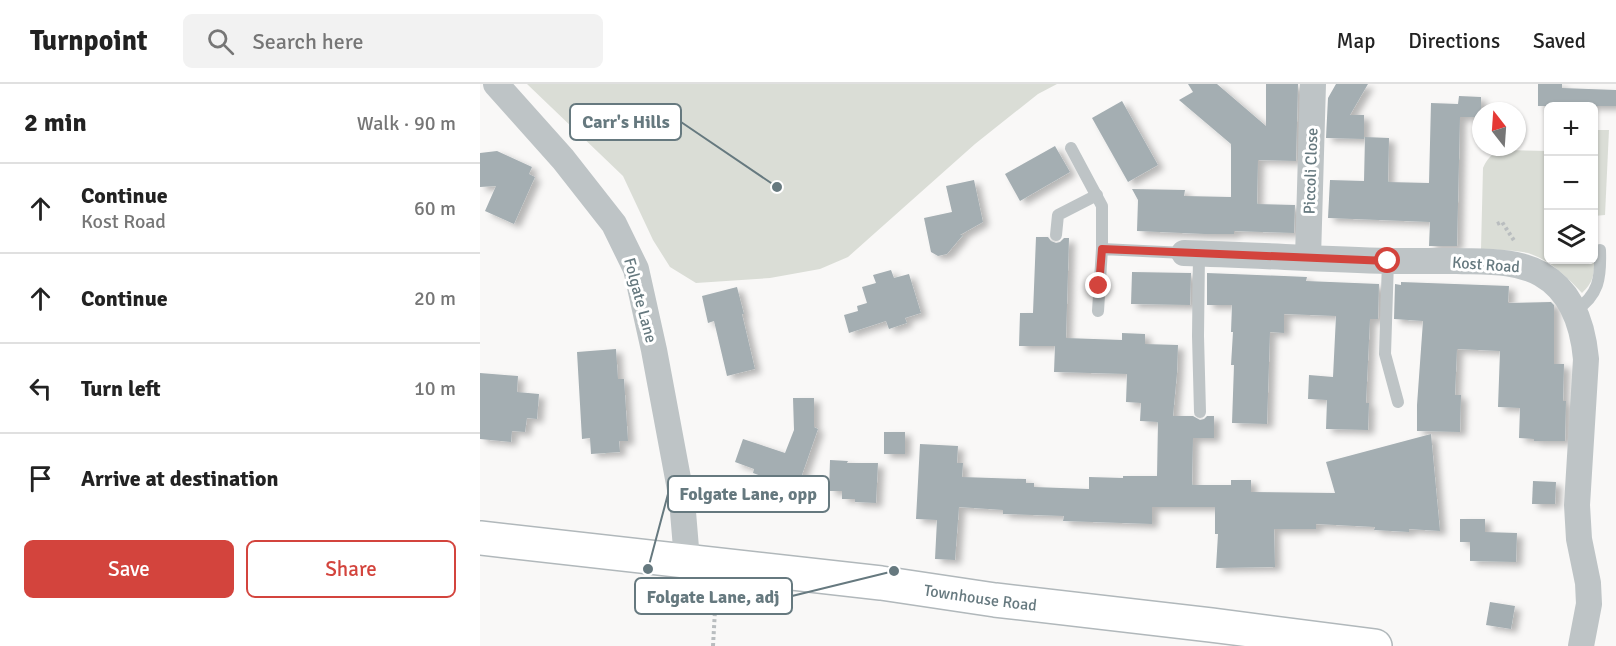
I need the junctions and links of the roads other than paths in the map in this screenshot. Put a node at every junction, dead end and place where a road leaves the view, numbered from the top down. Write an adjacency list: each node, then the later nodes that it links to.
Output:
1 (496, 84): 16 (street, Folgate Lane)
2 (1313, 84): 9 (street, Piccoli Close)
3 (1071, 148): 4 (lane)
4 (1097, 195): 5 (lane); 6 (lane)
5 (1056, 235)
6 (1102, 249): 8 (lane); 11 (lane)
7 (1600, 250): 12 (lane)
8 (1191, 253): 9 (street, Kost Road); 14 (lane)
9 (1308, 258): 10 (street, Kost Road)
10 (1388, 261): 12 (street, Kost Road); 13 (lane)
11 (1098, 311)
12 (1575, 311): 18 (street, Kost Road)
13 (1398, 402)
14 (1200, 412)
15 (480, 538): 16 (street, Townhouse Road)
16 (685, 561): 17 (street, Townhouse Road)
17 (1375, 646)
18 (1581, 646)

